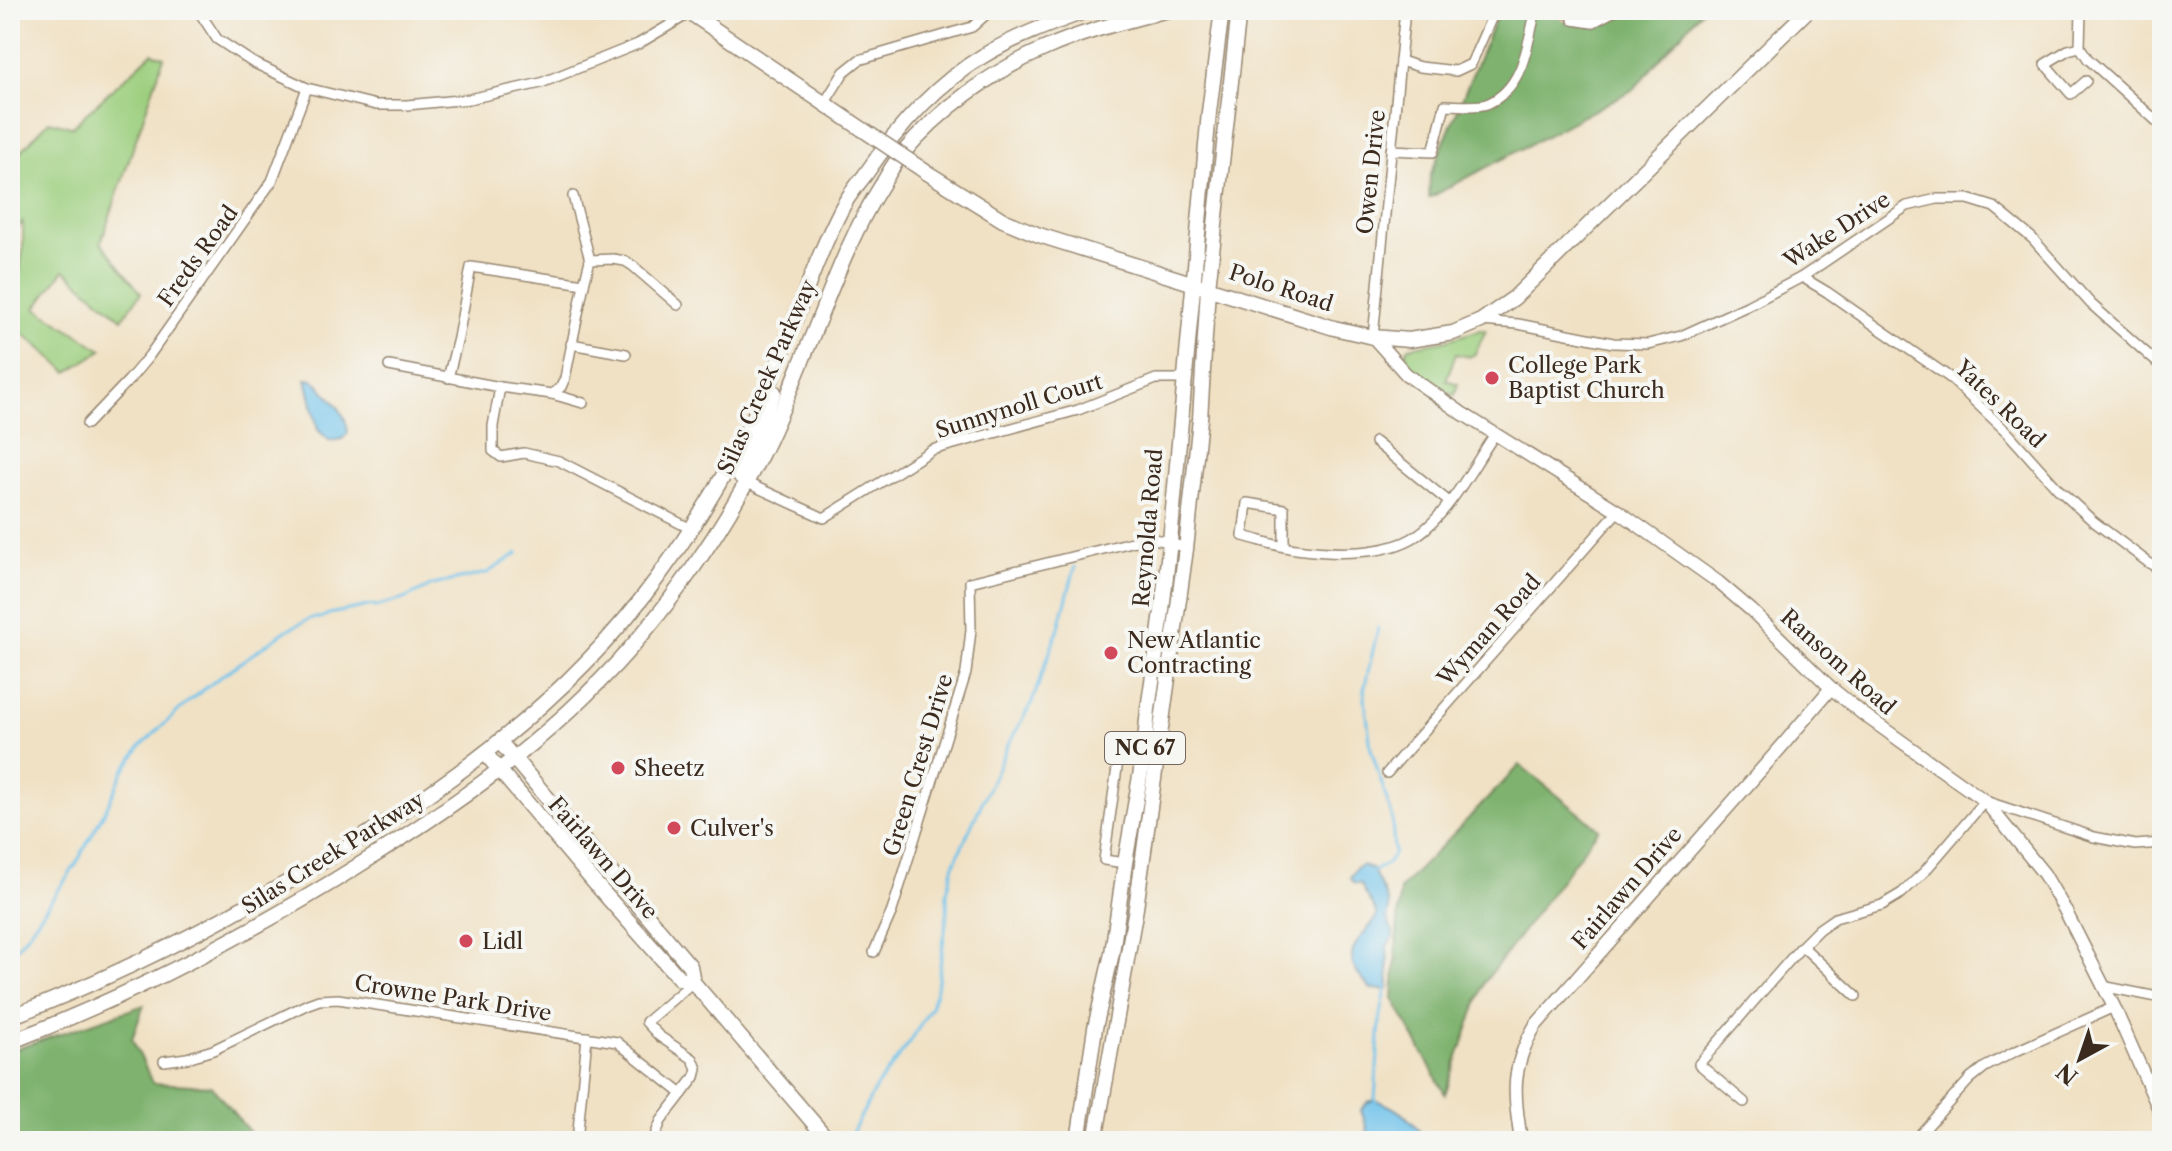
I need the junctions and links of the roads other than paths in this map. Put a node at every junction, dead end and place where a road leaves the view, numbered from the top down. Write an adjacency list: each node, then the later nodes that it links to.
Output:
1 (198, 10): 18 (street)
2 (991, 10): 19 (street)
3 (1089, 10): 30 (main road, Silas Creek Parkway)
4 (1168, 10): 43 (main road, Silas Creek Parkway)
5 (1405, 10): 16 (street, Owen Drive)
6 (1495, 10): 16 (street)
7 (1536, 10): 21 (street)
8 (1616, 10): 14 (street)
9 (1808, 10): 28 (main road, Polo Road)
10 (2081, 10): 15 (street)
11 (688, 11): 18 (street); 19 (main road, Polo Road)
12 (1238, 14): 26 (main road, Reynolda Road / NC 67)
13 (1222, 15): 26 (main road, Reynolda Road / NC 67)
14 (1573, 20)
15 (2080, 47): 17 (street); 20 (street)
16 (1400, 61): 21 (street, Owen Drive)
17 (2086, 81)
18 (307, 88): 40 (street, Freds Road)
19 (824, 104): 26 (main road, Polo Road, bridge)
20 (2162, 126)
21 (1391, 150): 29 (street, Owen Drive)
22 (573, 196): 23 (street)
23 (590, 260): 25 (street); 27 (street)
24 (1802, 277): 28 (street, Wake Drive); 34 (street, Wake Drive); 50 (street, Yates Road)
25 (584, 284): 31 (street); 35 (street)
26 (1202, 286): 29 (main road, Polo Road); 36 (main road, Reynolda Road / NC 67); 49 (main road, Reynolda Road / NC 67)
27 (678, 305)
28 (1481, 321): 29 (main road, Polo Road)
29 (1373, 337): 41 (street, Ransom Road)
30 (787, 338): 43 (main road); 46 (main road, Silas Creek Parkway)
31 (571, 344): 32 (street); 38 (street)
32 (626, 354)
33 (389, 366): 35 (street)
34 (2162, 367)
35 (448, 378): 37 (street)
36 (1184, 379): 43 (street, Sunnynoll Court); 47 (main road, Reynolda Road / NC 67)
37 (500, 387): 38 (street); 46 (street)
38 (552, 394): 39 (street)
39 (583, 403)
40 (87, 424)
41 (1495, 434): 44 (street); 45 (street, Ransom Road)
42 (1375, 442): 44 (street)
43 (745, 482): 54 (main road, Silas Creek Parkway)
44 (1449, 502): 48 (street)
45 (1618, 511): 51 (street, Ransom Road); 57 (street, Wyman Road)
46 (691, 529): 52 (main road, Silas Creek Parkway)
47 (1170, 542): 49 (street); 60 (main road, Reynolda Road / NC 67); 62 (street, Green Crest Drive)
48 (1284, 547): 48 (street)
49 (1186, 549): 81 (main road, Reynolda Road / NC 67)
50 (2162, 570)
51 (1831, 688): 58 (street, Ransom Road); 82 (street, Fairlawn Drive)
52 (500, 742): 53 (main road, Silas Creek Parkway); 54 (main road, Fairlawn Drive)
53 (485, 753): 56 (main road, Fairlawn Drive); 63 (main road, Silas Creek Parkway)
54 (515, 759): 56 (main road, Silas Creek Parkway); 64 (main road, Fairlawn Drive)
55 (1118, 761): 60 (street)
56 (499, 771): 64 (main road, Fairlawn Drive); 66 (main road, Silas Creek Parkway)
57 (1387, 773)
58 (1985, 801): 59 (street); 61 (street); 65 (street, Ransom Road)
59 (2162, 843)
60 (1125, 863): 80 (main road, Reynolda Road / NC 67)
61 (1802, 946): 67 (street); 75 (street)
62 (874, 952)
63 (112, 974): 66 (main road); 70 (main road, Silas Creek Parkway)
64 (693, 982): 74 (street); 79 (main road, Fairlawn Drive)
65 (2102, 986): 68 (street); 69 (street, Ransom Road)
66 (121, 995): 72 (main road, Silas Creek Parkway)
67 (1856, 996)
68 (2162, 998)
69 (2114, 1007): 76 (street, Ransom Road); 83 (street)
70 (10, 1017)
71 (587, 1037): 73 (street, Crowne Park Drive); 74 (street, Crowne Park Drive); 77 (street)
72 (10, 1042)
73 (164, 1061)
74 (682, 1094): 78 (street)
75 (1744, 1102)
76 (2162, 1116)
77 (577, 1141)
78 (653, 1141)
79 (829, 1141)
80 (1078, 1141)
81 (1095, 1141)
82 (1521, 1141)
83 (1914, 1141)

